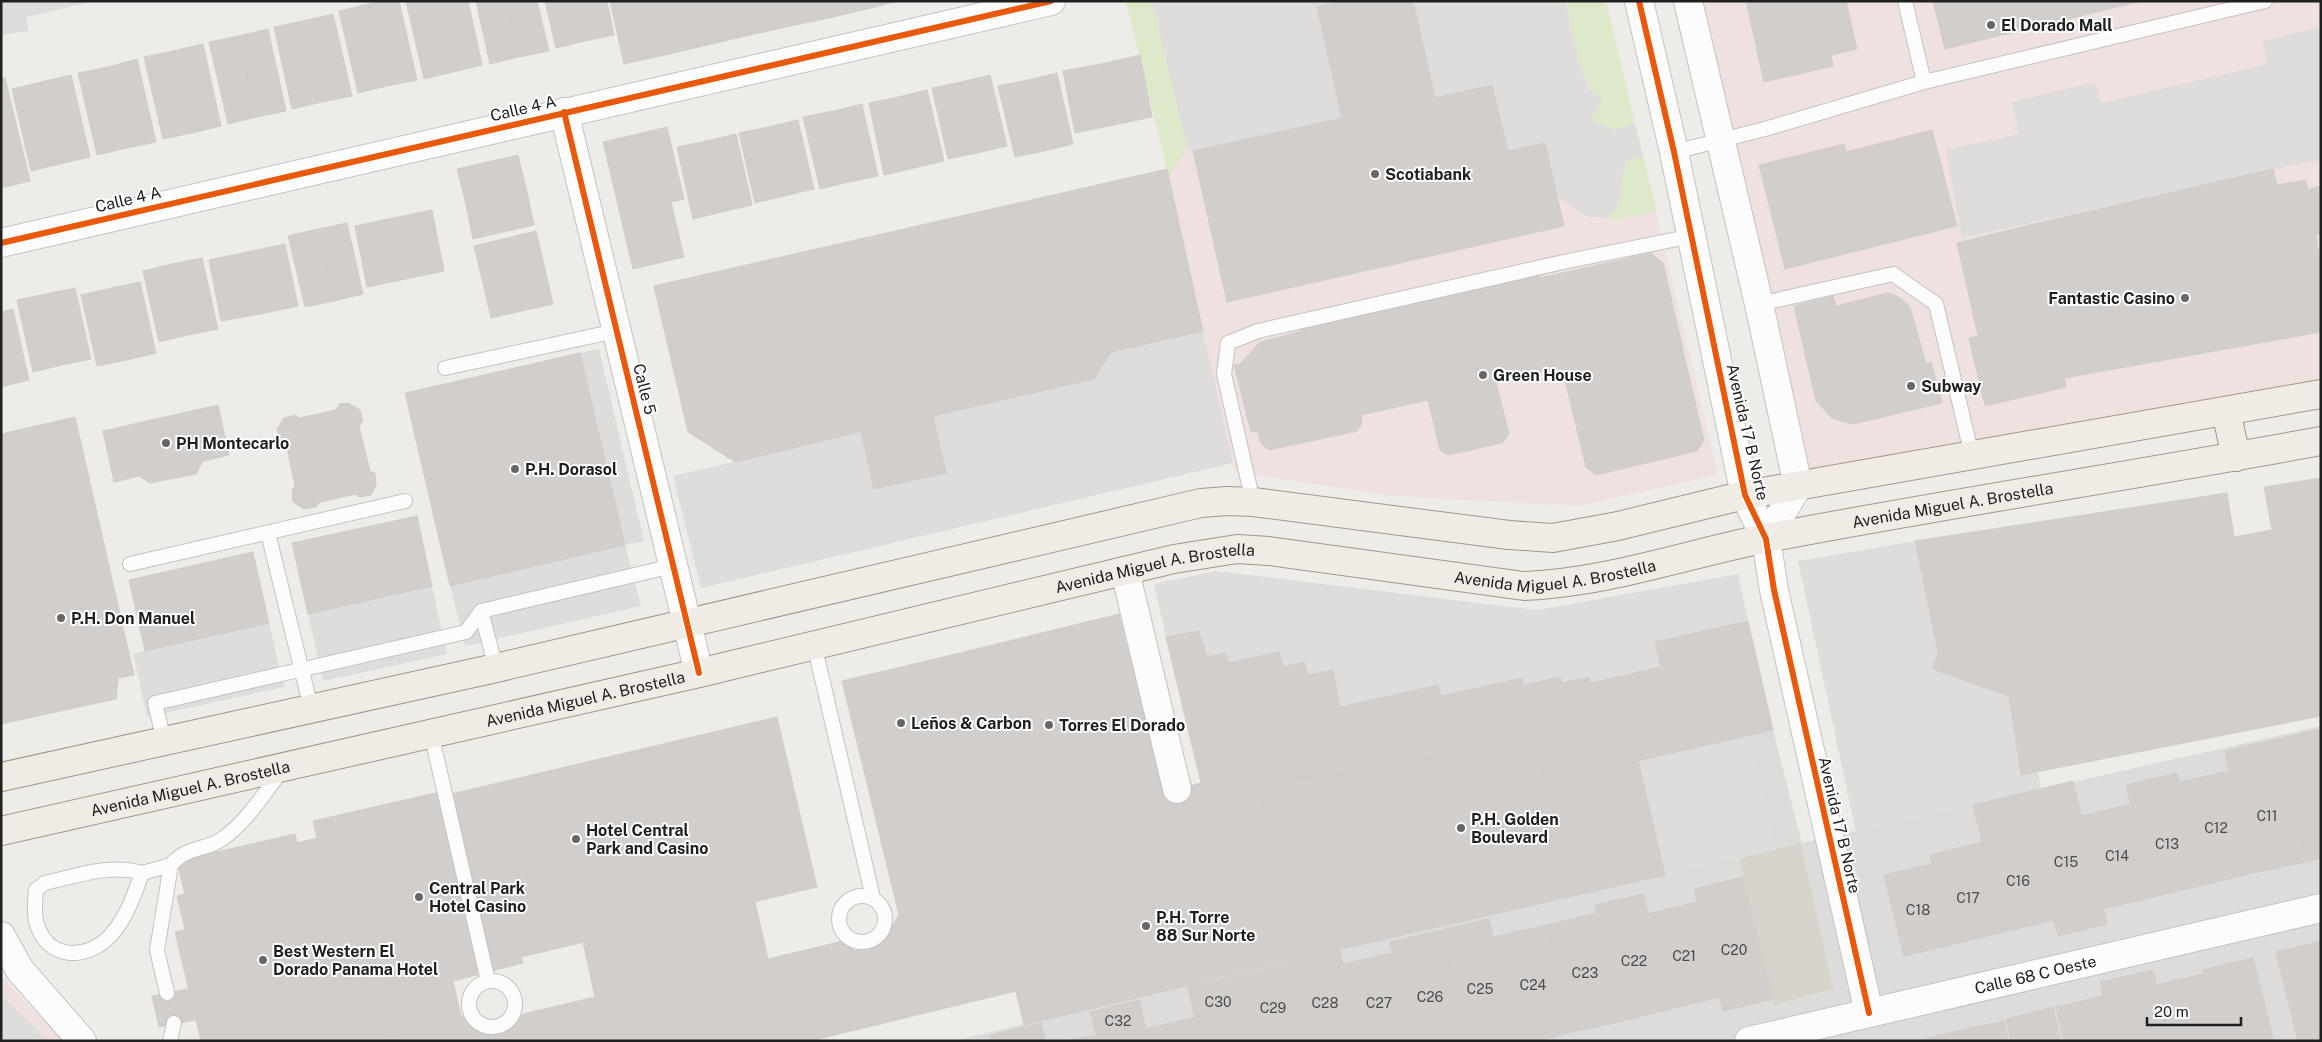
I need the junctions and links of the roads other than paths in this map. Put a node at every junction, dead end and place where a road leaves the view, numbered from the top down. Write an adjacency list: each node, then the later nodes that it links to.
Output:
1 (1051, 1): 7 (street, Calle 4 A)
2 (1639, 1): 9 (street, Avenida 17 B Norte)
3 (1688, 1): 8 (street)
4 (1905, 1): 6 (lane)
5 (2265, 1): 6 (lane)
6 (1924, 82): 8 (lane)
7 (564, 112): 11 (street, Calle 4 A); 13 (street, Calle 5)
8 (1720, 141): 9 (lane); 12 (street)
9 (1674, 152): 10 (street, Avenida 17 B Norte)
10 (1692, 236): 21 (street, Avenida 17 B Norte); 23 (lane)
11 (1, 243)
12 (1759, 304): 18 (lane); 20 (street)
13 (616, 331): 14 (lane); 27 (street, Calle 5)
14 (445, 368)
15 (2321, 394): 16 (main road, Avenida Miguel A. Brostella)
16 (2226, 411): 18 (main road, Avenida Miguel A. Brostella); 19 (main road)
17 (2321, 441): 19 (main road, Avenida Miguel A. Brostella)
18 (1972, 456): 20 (main road, Avenida Miguel A. Brostella)
19 (2236, 457): 25 (main road, Avenida Miguel A. Brostella)
20 (1798, 486): 21 (main road, Avenida Miguel A. Brostella); 25 (street, Avenida 17 B Norte)
21 (1746, 495): 23 (main road, Avenida Miguel A. Brostella); 25 (street, Avenida 17 B Norte)
22 (405, 501): 24 (lane)
23 (1253, 502): 30 (main road, Avenida Miguel A. Brostella)
24 (268, 532): 26 (lane); 33 (lane)
25 (1766, 539): 28 (main road, Avenida Miguel A. Brostella); 49 (street, Avenida 17 B Norte)
26 (130, 564)
27 (673, 566): 29 (lane); 30 (street, Calle 5)
28 (1125, 571): 31 (main road, Avenida Miguel A. Brostella); 40 (street)
29 (481, 610): 32 (lane); 33 (lane)
30 (687, 623): 32 (main road, Avenida Miguel A. Brostella); 34 (street, Calle 5)
31 (814, 644): 34 (main road, Avenida Miguel A. Brostella); 44 (lane)
32 (496, 668): 35 (main road, Avenida Miguel A. Brostella)
33 (302, 669): 35 (lane); 37 (lane)
34 (699, 672): 36 (main road, Avenida Miguel A. Brostella)
35 (311, 708): 37 (main road, Avenida Miguel A. Brostella)
36 (431, 734): 38 (main road, Avenida Miguel A. Brostella); 47 (lane)
37 (164, 741): 39 (main road, Avenida Miguel A. Brostella)
38 (285, 766): 41 (main road, Avenida Miguel A. Brostella); 42 (lane)
39 (1, 777)
40 (1177, 789)
41 (1, 832)
42 (171, 865): 43 (lane); 48 (lane)
43 (142, 873): 43 (lane)
44 (873, 898)
45 (2321, 908): 49 (street, Calle 68 C Oeste)
46 (1, 936): 51 (street)
47 (488, 981)
48 (167, 993)
49 (1869, 1013): 53 (street, Calle 68 C Oeste)
50 (174, 1023): 52 (lane)
51 (82, 1041)
52 (170, 1041)
53 (1749, 1041)

